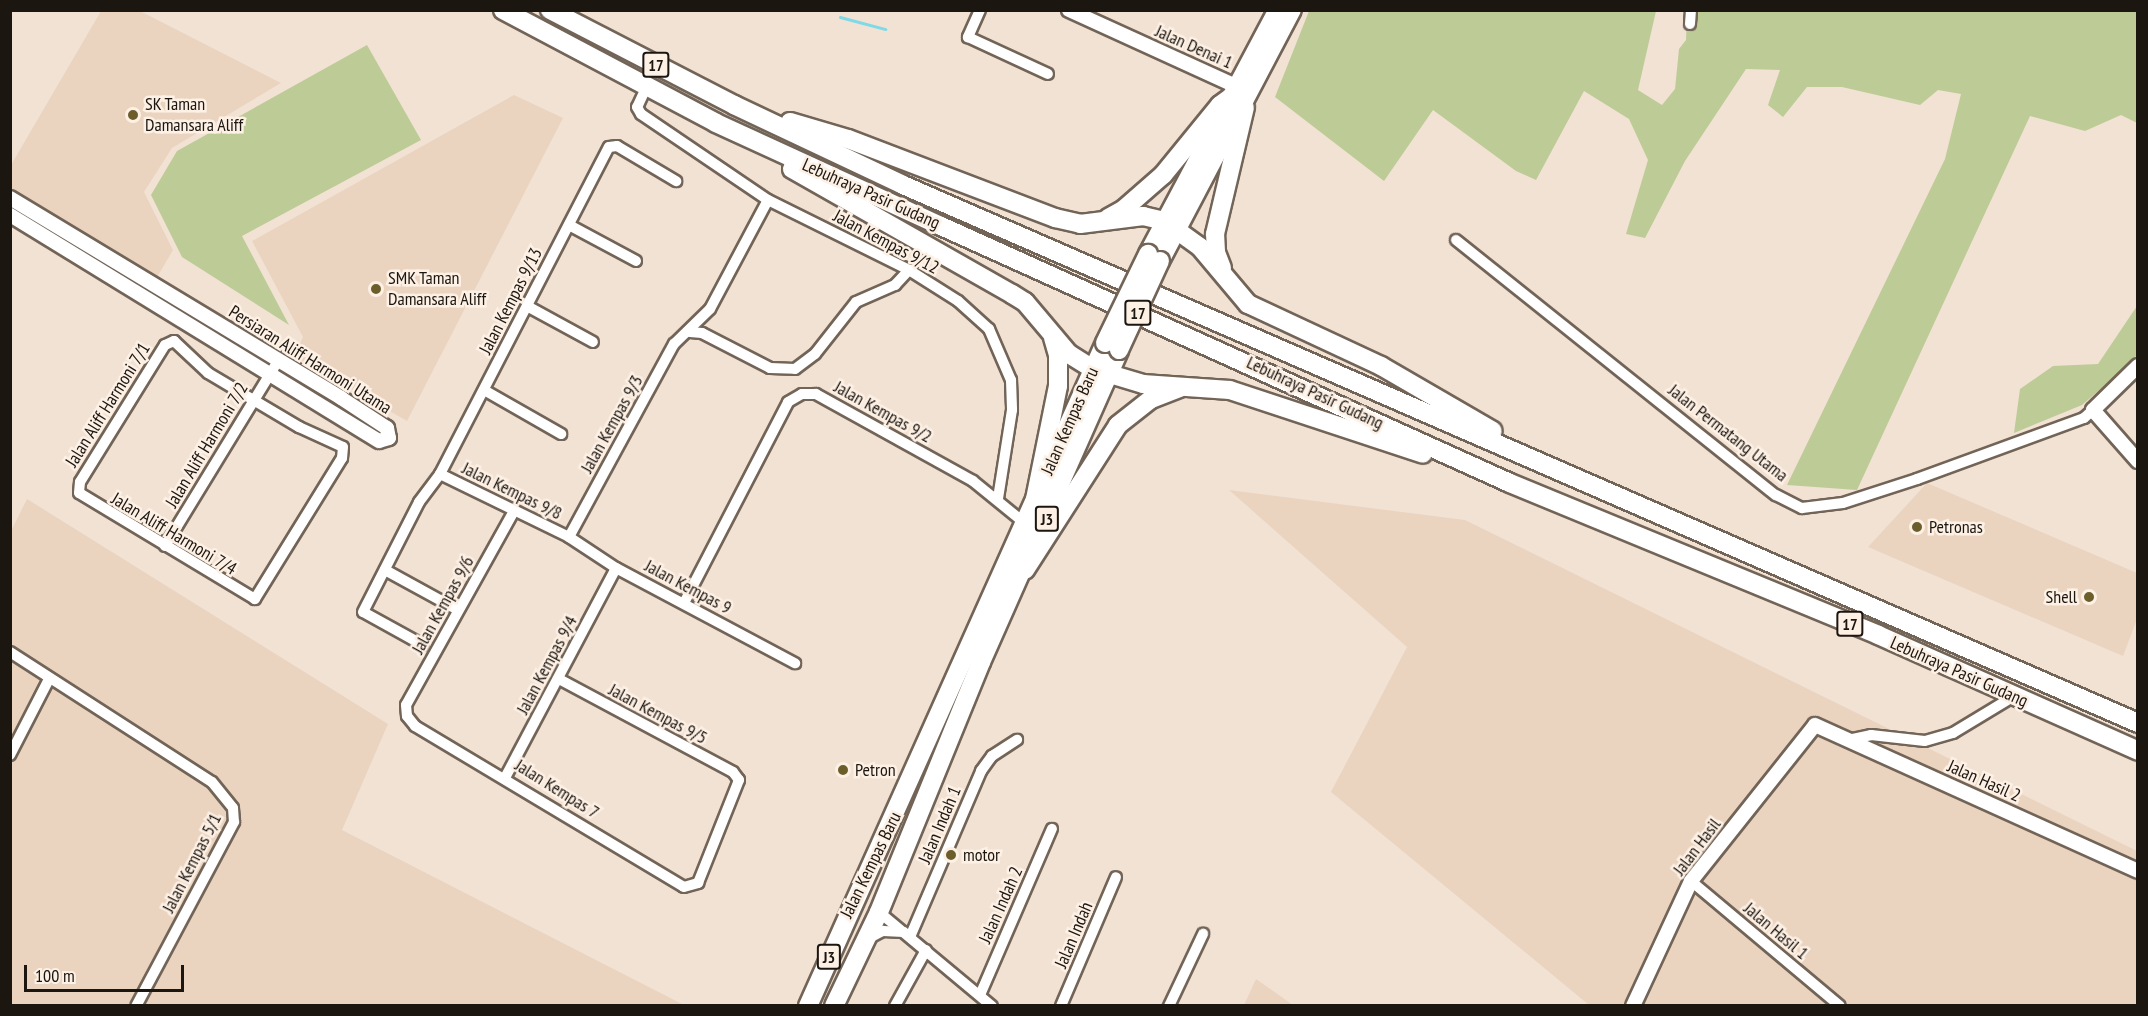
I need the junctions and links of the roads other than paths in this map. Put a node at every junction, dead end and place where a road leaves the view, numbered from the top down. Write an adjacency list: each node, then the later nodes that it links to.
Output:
1 (503, 10): 10 (main road, Lebuhraya Pasir Gudang / 17)
2 (550, 10): 12 (main road, Lebuhraya Pasir Gudang / 17)
3 (980, 10): 9 (street)
4 (1069, 10): 11 (street, Jalan Denai 1)
5 (1278, 10): 11 (main road, Jalan Kempas Baru / J3)
6 (1292, 10): 11 (main road, Jalan Kempas Baru / J3)
7 (1691, 10): 8 (street)
8 (1690, 24)
9 (1048, 74)
10 (646, 88): 13 (main road, Lebuhraya Pasir Gudang / 17); 16 (street, Jalan Kempas 9/12)
11 (1239, 96): 18 (main road); 20 (main road, Jalan Kempas Baru / J3); 24 (main road)
12 (734, 105): 18 (main road); 39 (main road, Lebuhraya Pasir Gudang / 17)
13 (716, 123): 27 (main road); 41 (main road, Lebuhraya Pasir Gudang / 17)
14 (676, 181): 19 (street, Jalan Kempas 9/13)
15 (10, 198): 29 (street, Persiaran Aliff Harmoni Utama)
16 (768, 200): 23 (street, Jalan Kempas 9/12); 26 (street, Jalan Kempas 9/3)
17 (10, 215): 32 (street, Persiaran Aliff Harmoni Utama)
18 (1098, 223): 20 (main road)
19 (569, 225): 22 (street); 25 (street, Jalan Kempas 9/13)
20 (1170, 225): 24 (main road); 31 (main road, Jalan Kempas Baru / J3, bridge)
21 (1456, 240): 36 (street, Jalan Permatang Utama)
22 (636, 261)
23 (909, 270): 26 (street); 43 (street, Jalan Kempas 9/12)
24 (1228, 283): 39 (main road)
25 (527, 306): 28 (street); 34 (street, Jalan Kempas 9/13)
26 (690, 332): 47 (street, Jalan Kempas 9/3)
27 (1052, 337): 31 (main road); 44 (main road)
28 (593, 342)
29 (278, 361): 32 (street, Jalan Aliff Harmoni 7/2); 32 (street, Persiaran Aliff Harmoni Utama)
30 (2138, 366): 36 (street, Jalan Permatang Utama)
31 (1100, 372): 33 (main road); 44 (main road, Jalan Kempas Baru / J3); 51 (main road, Jalan Kempas Baru / J3)
32 (270, 374): 35 (street, Jalan Aliff Harmoni 7/2)
33 (1194, 385): 41 (main road); 51 (main road)
34 (484, 390): 37 (street); 40 (street, Jalan Kempas 9/13)
35 (254, 400): 42 (street, Jalan Aliff Harmoni 7/1); 48 (street, Jalan Aliff Harmoni 7/2); 48 (street, Jalan Aliff Harmoni 7/4)
36 (2094, 410): 38 (street)
37 (561, 434)
38 (2138, 461)
39 (1563, 472): 61 (main road, Lebuhraya Pasir Gudang / 17)
40 (440, 474): 45 (street, Jalan Kempas 9/8); 50 (street, Jalan Kempas 9/13)
41 (1510, 483): 59 (main road, Lebuhraya Pasir Gudang / 17)
42 (79, 493): 48 (street, Jalan Aliff Harmoni 7/4)
43 (998, 498): 46 (street, Jalan Kempas 9/2); 52 (street, Jalan Kempas 9/2)
44 (1034, 504): 46 (main road, Jalan Kempas Baru / J3)
45 (514, 511): 47 (street, Jalan Kempas 9/8); 53 (street, Jalan Kempas 9/6)
46 (1026, 524): 79 (main road, Jalan Kempas Baru / J3)
47 (568, 537): 49 (street, Jalan Kempas 9)
48 (165, 546)
49 (616, 568): 52 (street, Jalan Kempas 9); 58 (street, Jalan Kempas 9/4)
50 (386, 570): 53 (street); 54 (street, Jalan Kempas 9/13)
51 (1025, 570): 73 (main road, Jalan Kempas Baru / J3)
52 (684, 603): 56 (street, Jalan Kempas 9)
53 (458, 610): 60 (street, Jalan Kempas 9/6)
54 (423, 645)
55 (10, 652): 57 (street, Jalan Kempas 5/1)
56 (795, 663)
57 (49, 679): 66 (street); 80 (street, Jalan Kempas 5/1)
58 (559, 679): 67 (street, Jalan Kempas 9/4); 72 (street, Jalan Kempas 9/5)
59 (2014, 696): 64 (street); 65 (main road, Lebuhraya Pasir Gudang / 17)
60 (407, 716): 67 (street, Jalan Kempas 7)
61 (2138, 723)
62 (1815, 726): 64 (street, Jalan Hasil 2); 71 (street, Jalan Hasil)
63 (1017, 740): 74 (street, Jalan Indah 1)
64 (1848, 740): 69 (street, Jalan Hasil 2)
65 (2138, 751)
66 (10, 755)
67 (506, 777): 72 (street, Jalan Kempas 7)
68 (1052, 829): 78 (street, Jalan Indah 2)
69 (2138, 871)
70 (1116, 877): 84 (street, Jalan Indah)
71 (1691, 881): 86 (street, Jalan Hasil); 87 (street, Jalan Hasil 1)
72 (692, 887)
73 (879, 912): 74 (street); 76 (main road, Jalan Kempas Baru / J3); 79 (main road)
74 (907, 934): 76 (street); 77 (street)
75 (1203, 934): 85 (street)
76 (866, 940): 81 (main road, Jalan Kempas Baru / J3)
77 (926, 950): 78 (street); 82 (street)
78 (980, 995): 83 (street)
79 (811, 998)
80 (136, 1005)
81 (834, 1005)
82 (895, 1005)
83 (992, 1005)
84 (1061, 1005)
85 (1169, 1005)
86 (1633, 1005)
87 (1840, 1005)

